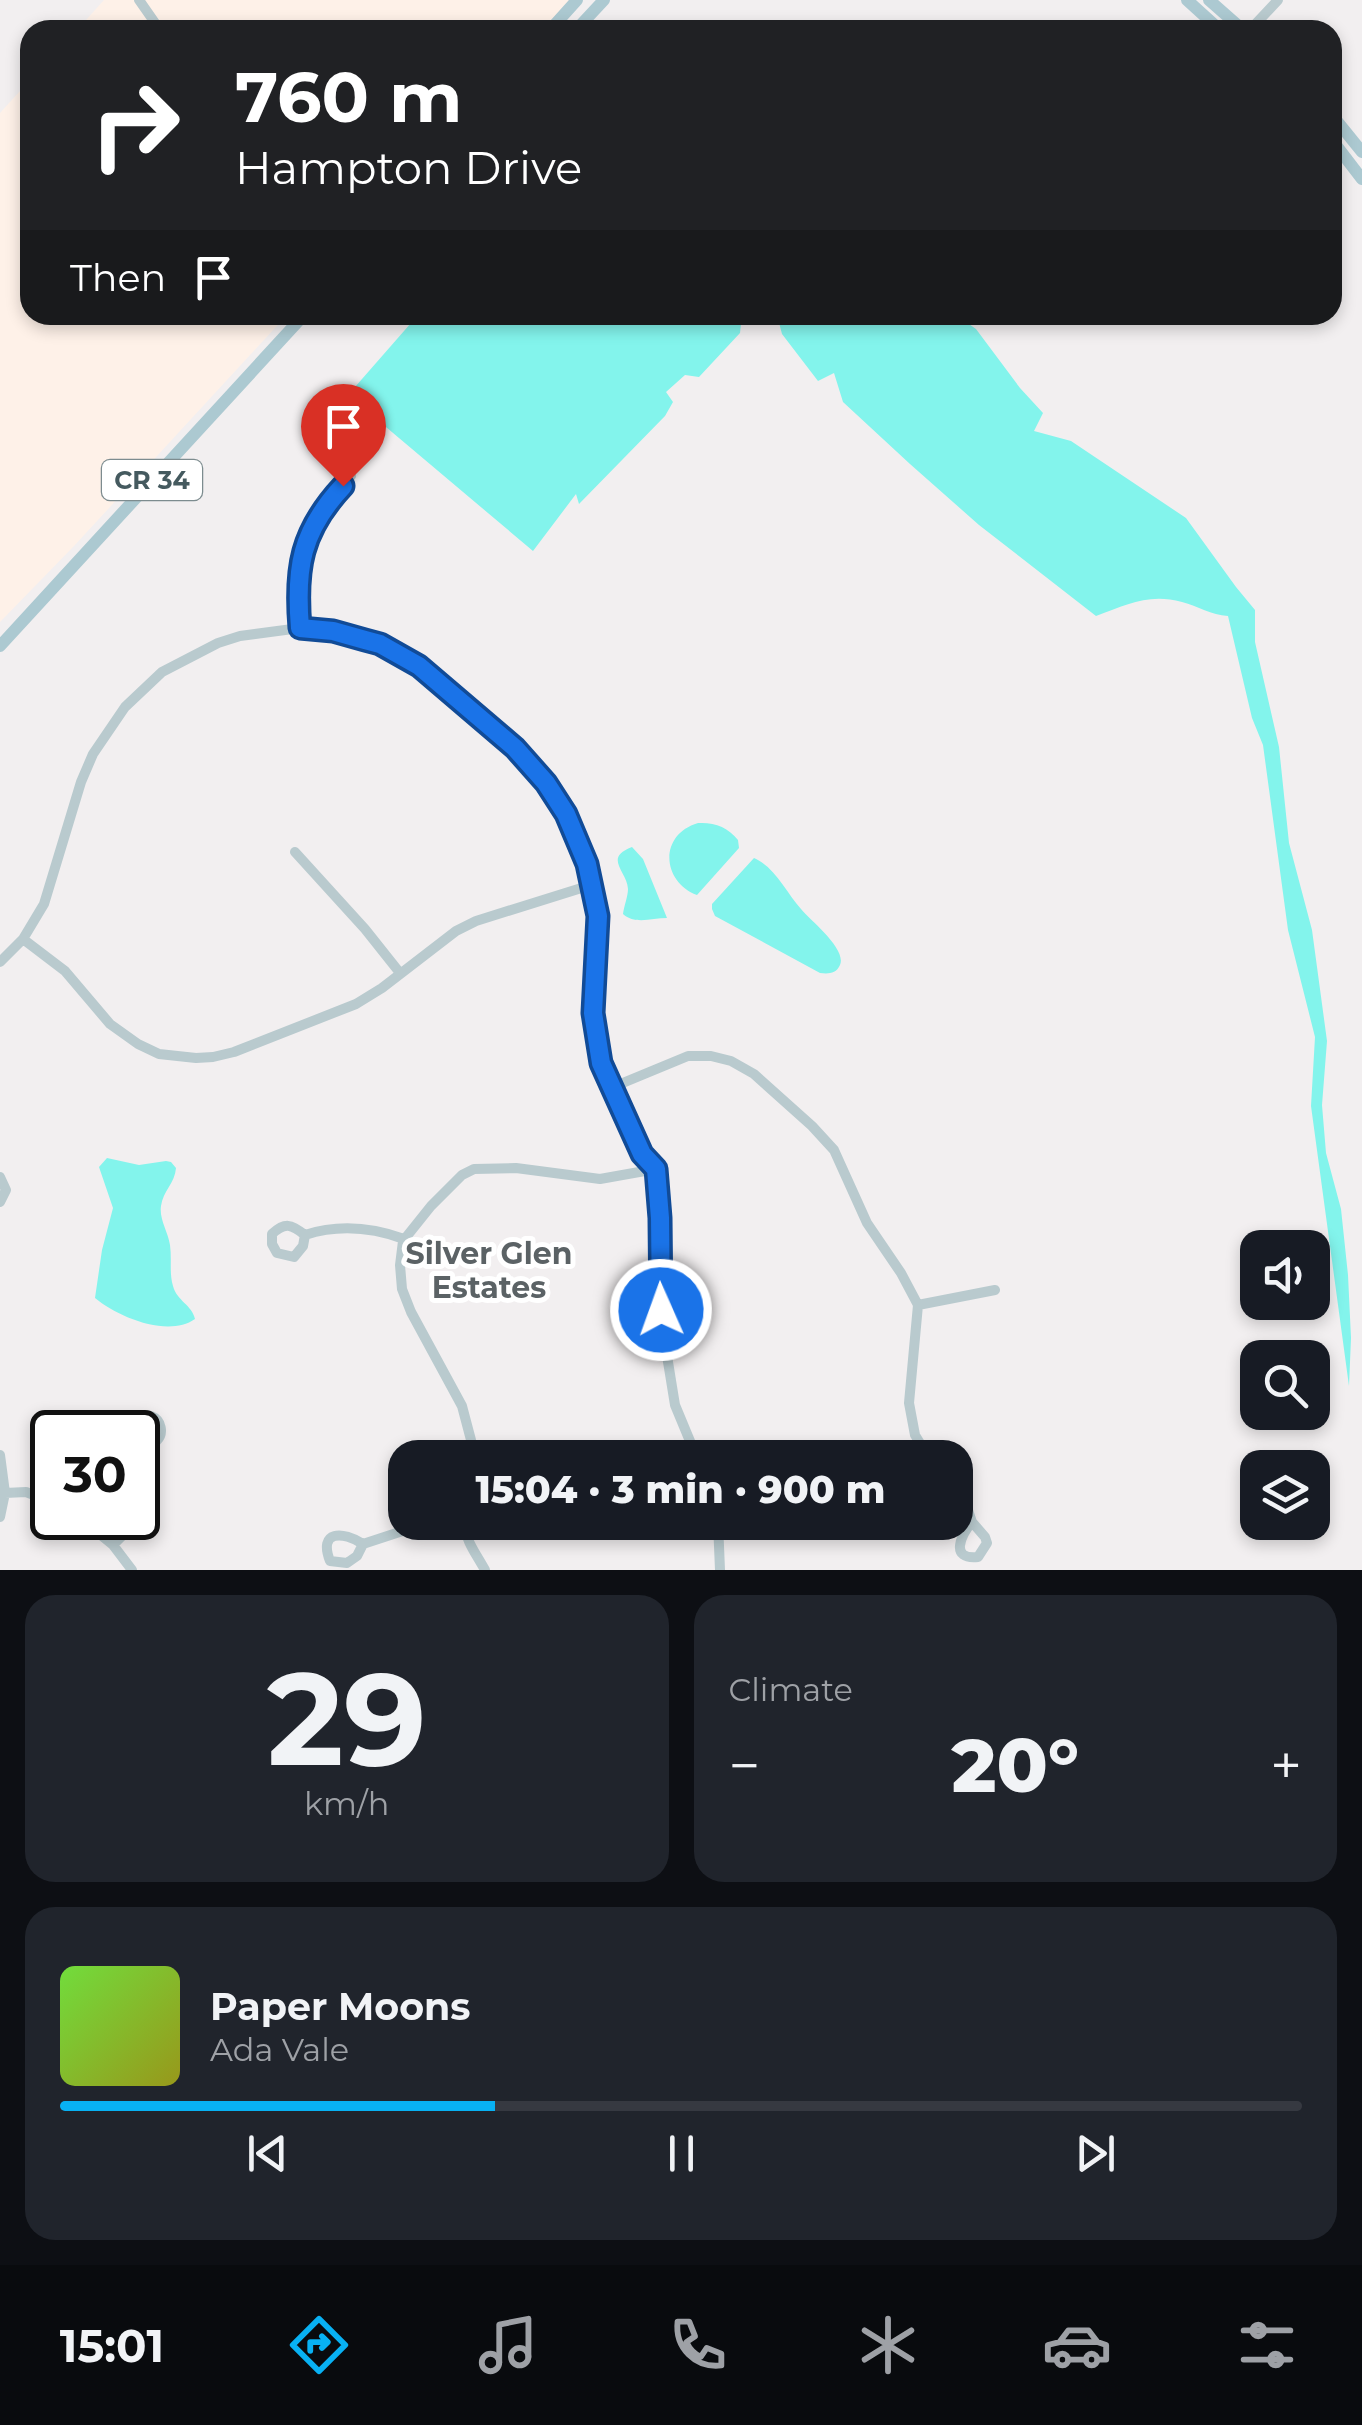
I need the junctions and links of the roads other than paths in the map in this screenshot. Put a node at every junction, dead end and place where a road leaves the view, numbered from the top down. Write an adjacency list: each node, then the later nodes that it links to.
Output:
1 (577, 0): 6 (main road)
2 (604, 0): 7 (main road)
3 (1187, 0): 8 (main road)
4 (1209, 0): 9 (main road)
5 (1278, 0): 10 (street)
6 (559, 20)
7 (585, 20)
8 (1209, 20)
9 (1234, 20)
10 (1257, 20)
11 (1342, 127): 12 (main road)
12 (1362, 152)
13 (1342, 153): 14 (main road)
14 (1362, 179)
15 (295, 325): 18 (main road, CR 34)
16 (351, 476): 17 (street)
17 (300, 628): 20 (street); 21 (street)
18 (0, 646)
19 (295, 852): 23 (street)
20 (591, 884): 23 (street); 24 (street)
21 (23, 940): 22 (street); 23 (street)
22 (0, 962)
23 (400, 974)
24 (613, 1087): 25 (street); 31 (street)
25 (656, 1169): 29 (street); 33 (street)
26 (0, 1177): 27 (street)
27 (0, 1202)
28 (305, 1234): 29 (street)
29 (404, 1239): 32 (street)
30 (995, 1290): 31 (street)
31 (918, 1305): 34 (street)
32 (472, 1440)
33 (690, 1440)
34 (918, 1440)
35 (0, 1455): 36 (street)
36 (5, 1493): 37 (street); 38 (street)
37 (30, 1494)
38 (0, 1518)
39 (388, 1536): 44 (street)
40 (107, 1540): 45 (street)
41 (117, 1540): 45 (street)
42 (468, 1540): 47 (street)
43 (719, 1540): 48 (street)
44 (363, 1544)
45 (113, 1545): 46 (street)
46 (132, 1570)
47 (485, 1570)
48 (720, 1570)

